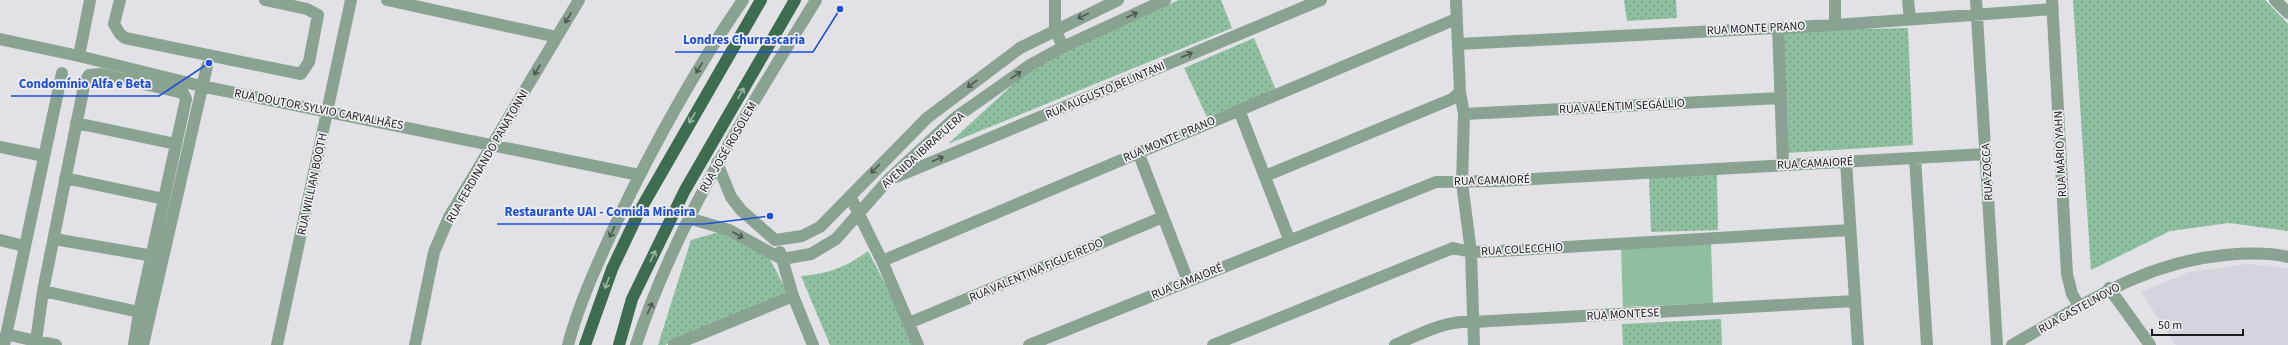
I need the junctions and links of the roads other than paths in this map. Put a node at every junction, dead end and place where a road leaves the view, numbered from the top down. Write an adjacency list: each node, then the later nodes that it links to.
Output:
1 (90, 0): 34 (street)
2 (120, 0): 35 (street)
3 (265, 0): 35 (street)
4 (351, 0): 41 (street, RUA WILLIAN BOOTH)
5 (386, 0): 30 (street)
6 (579, 0): 30 (street, RUA FERDINANDO PANATONNI, one-way to 30)
7 (743, 0): 54 (street, one-way to 54)
8 (761, 0): 92 (main road, one-way to 92)
9 (795, 0): 93 (main road, one-way to 9)
10 (816, 0): 52 (street, RUA JOSÉ ROSOLEM)
11 (1055, 0): 29 (street)
12 (1118, 0): 29 (street, AVENIDA IBIRAPUERA, one-way to 29)
13 (1140, 0): 22 (street)
14 (1166, 0): 22 (street, AVENIDA IBIRAPUERA)
15 (1321, 0): 57 (street, RUA AUGUSTO BELINTANI, one-way to 15)
16 (1456, 0): 25 (street)
17 (1835, 0): 27 (street)
18 (1908, 0): 26 (street)
19 (1976, 0): 24 (street, RUA ZOCCA)
20 (2275, 0): 23 (street)
21 (2052, 4): 24 (street, RUA MONTE PRANO); 80 (street, RUA MÁRIO YAHN)
22 (1153, 5): 33 (street, AVENIDA IBIRAPUERA, one-way to 22)
23 (2288, 13)
24 (1977, 15): 26 (street, RUA MONTE PRANO); 48 (street, RUA ZOCCA)
25 (1456, 19): 32 (street); 40 (street, RUA MONTE PRANO)
26 (1910, 19): 27 (street, RUA MONTE PRANO)
27 (1835, 25): 28 (street, RUA MONTE PRANO)
28 (1778, 27): 32 (street, RUA MONTE PRANO); 39 (street)
29 (1055, 29): 33 (street); 59 (street, AVENIDA IBIRAPUERA, one-way to 59)
30 (557, 37): 45 (street, RUA FERDINANDO PANATONNI, one-way to 45)
31 (0, 39): 34 (street, RUA DOUTOR SYLVIO CARVALHÃES)
32 (1459, 44): 38 (street)
33 (1064, 47): 57 (street, AVENIDA IBIRAPUERA, one-way to 33)
34 (79, 56): 37 (street, RUA DOUTOR SYLVIO CARVALHÃES)
35 (208, 60): 37 (street)
36 (62, 73): 49 (street)
37 (201, 86): 41 (street, RUA DOUTOR SYLVIO CARVALHÃES); 71 (street)
38 (1460, 92): 42 (street); 55 (street)
39 (1780, 98): 42 (street, RUA VALENTIM SEGÁLLIO); 53 (street)
40 (1239, 110): 47 (street, RUA MONTE PRANO); 55 (street)
41 (328, 111): 45 (street, RUA DOUTOR SYLVIO CARVALHÃES); 89 (street, RUA WILLIAN BOOTH)
42 (1464, 114): 58 (street)
43 (76, 123): 44 (street); 44 (street); 56 (street)
44 (176, 144): 60 (street)
45 (494, 144): 54 (street, RUA DOUTOR SYLVIO CARVALHÃES); 90 (street, RUA FERDINANDO PANATONNI)
46 (0, 146): 49 (street)
47 (1138, 152): 62 (street); 74 (street, RUA MONTE PRANO)
48 (1986, 154): 50 (street, RUA CAMAIORÉ); 104 (street, RUA ZOCCA)
49 (44, 156): 69 (street)
50 (1915, 158): 51 (street, RUA CAMAIORÉ); 103 (street)
51 (1846, 162): 53 (street, RUA CAMAIORÉ); 64 (street)
52 (717, 163): 63 (street, RUA JOSÉ ROSOLEM); 68 (street)
53 (1783, 165): 58 (street, RUA CAMAIORÉ)
54 (639, 174): 91 (street, one-way to 91)
55 (1264, 176): 66 (street)
56 (65, 178): 60 (street); 65 (street)
57 (889, 180): 61 (street, AVENIDA IBIRAPUERA)
58 (1462, 183): 66 (street, RUA CAMAIORÉ); 70 (street)
59 (850, 196): 61 (street); 68 (street, AVENIDA IBIRAPUERA)
60 (164, 199): 71 (street)
61 (859, 214): 73 (street, AVENIDA IBIRAPUERA); 74 (street)
62 (1163, 217): 75 (street); 83 (street, RUA VALENTINA FIGUEIREDO)
63 (688, 218): 73 (street, one-way to 73); 94 (street, RUA JOSÉ ROSOLEM, one-way to 63)
64 (1850, 230): 70 (street, RUA COLECCHIO); 79 (street)
65 (54, 239): 71 (street); 77 (street)
66 (1289, 239): 75 (street, RUA CAMAIORÉ)
67 (0, 240): 69 (street)
68 (775, 240): 73 (street)
69 (24, 246): 84 (street)
70 (1471, 252): 82 (street); 99 (street, RUA COLECCHIO)
71 (158, 257): 81 (street); 88 (street)
72 (2288, 257): 76 (street, RUA CASTELNOVO)
73 (782, 259): 78 (street)
74 (882, 260): 83 (street)
75 (1188, 281): 98 (street, RUA CAMAIORÉ)
76 (2109, 288): 80 (street, RUA CASTELNOVO); 106 (street)
77 (43, 291): 81 (street); 85 (street)
78 (792, 296): 95 (street); 96 (street)
79 (1855, 301): 82 (street, RUA MONTESE); 102 (street)
80 (2079, 306): 105 (street, RUA CASTELNOVO)
81 (139, 312): 87 (street)
82 (1473, 322): 100 (street, RUA MONTESE); 101 (street)
83 (910, 323): 97 (street)
84 (5, 340): 85 (street)
85 (36, 341): 86 (street)
86 (56, 345)
87 (134, 345)
88 (143, 345)
89 (277, 345)
90 (415, 345)
91 (568, 345)
92 (585, 345)
93 (619, 345)
94 (636, 345)
95 (674, 345)
96 (813, 345)
97 (918, 345)
98 (1029, 345)
99 (1213, 345)
100 (1395, 345)
101 (1474, 345)
102 (1858, 345)
103 (1927, 345)
104 (1997, 345)
105 (2012, 345)
106 (2150, 345)

